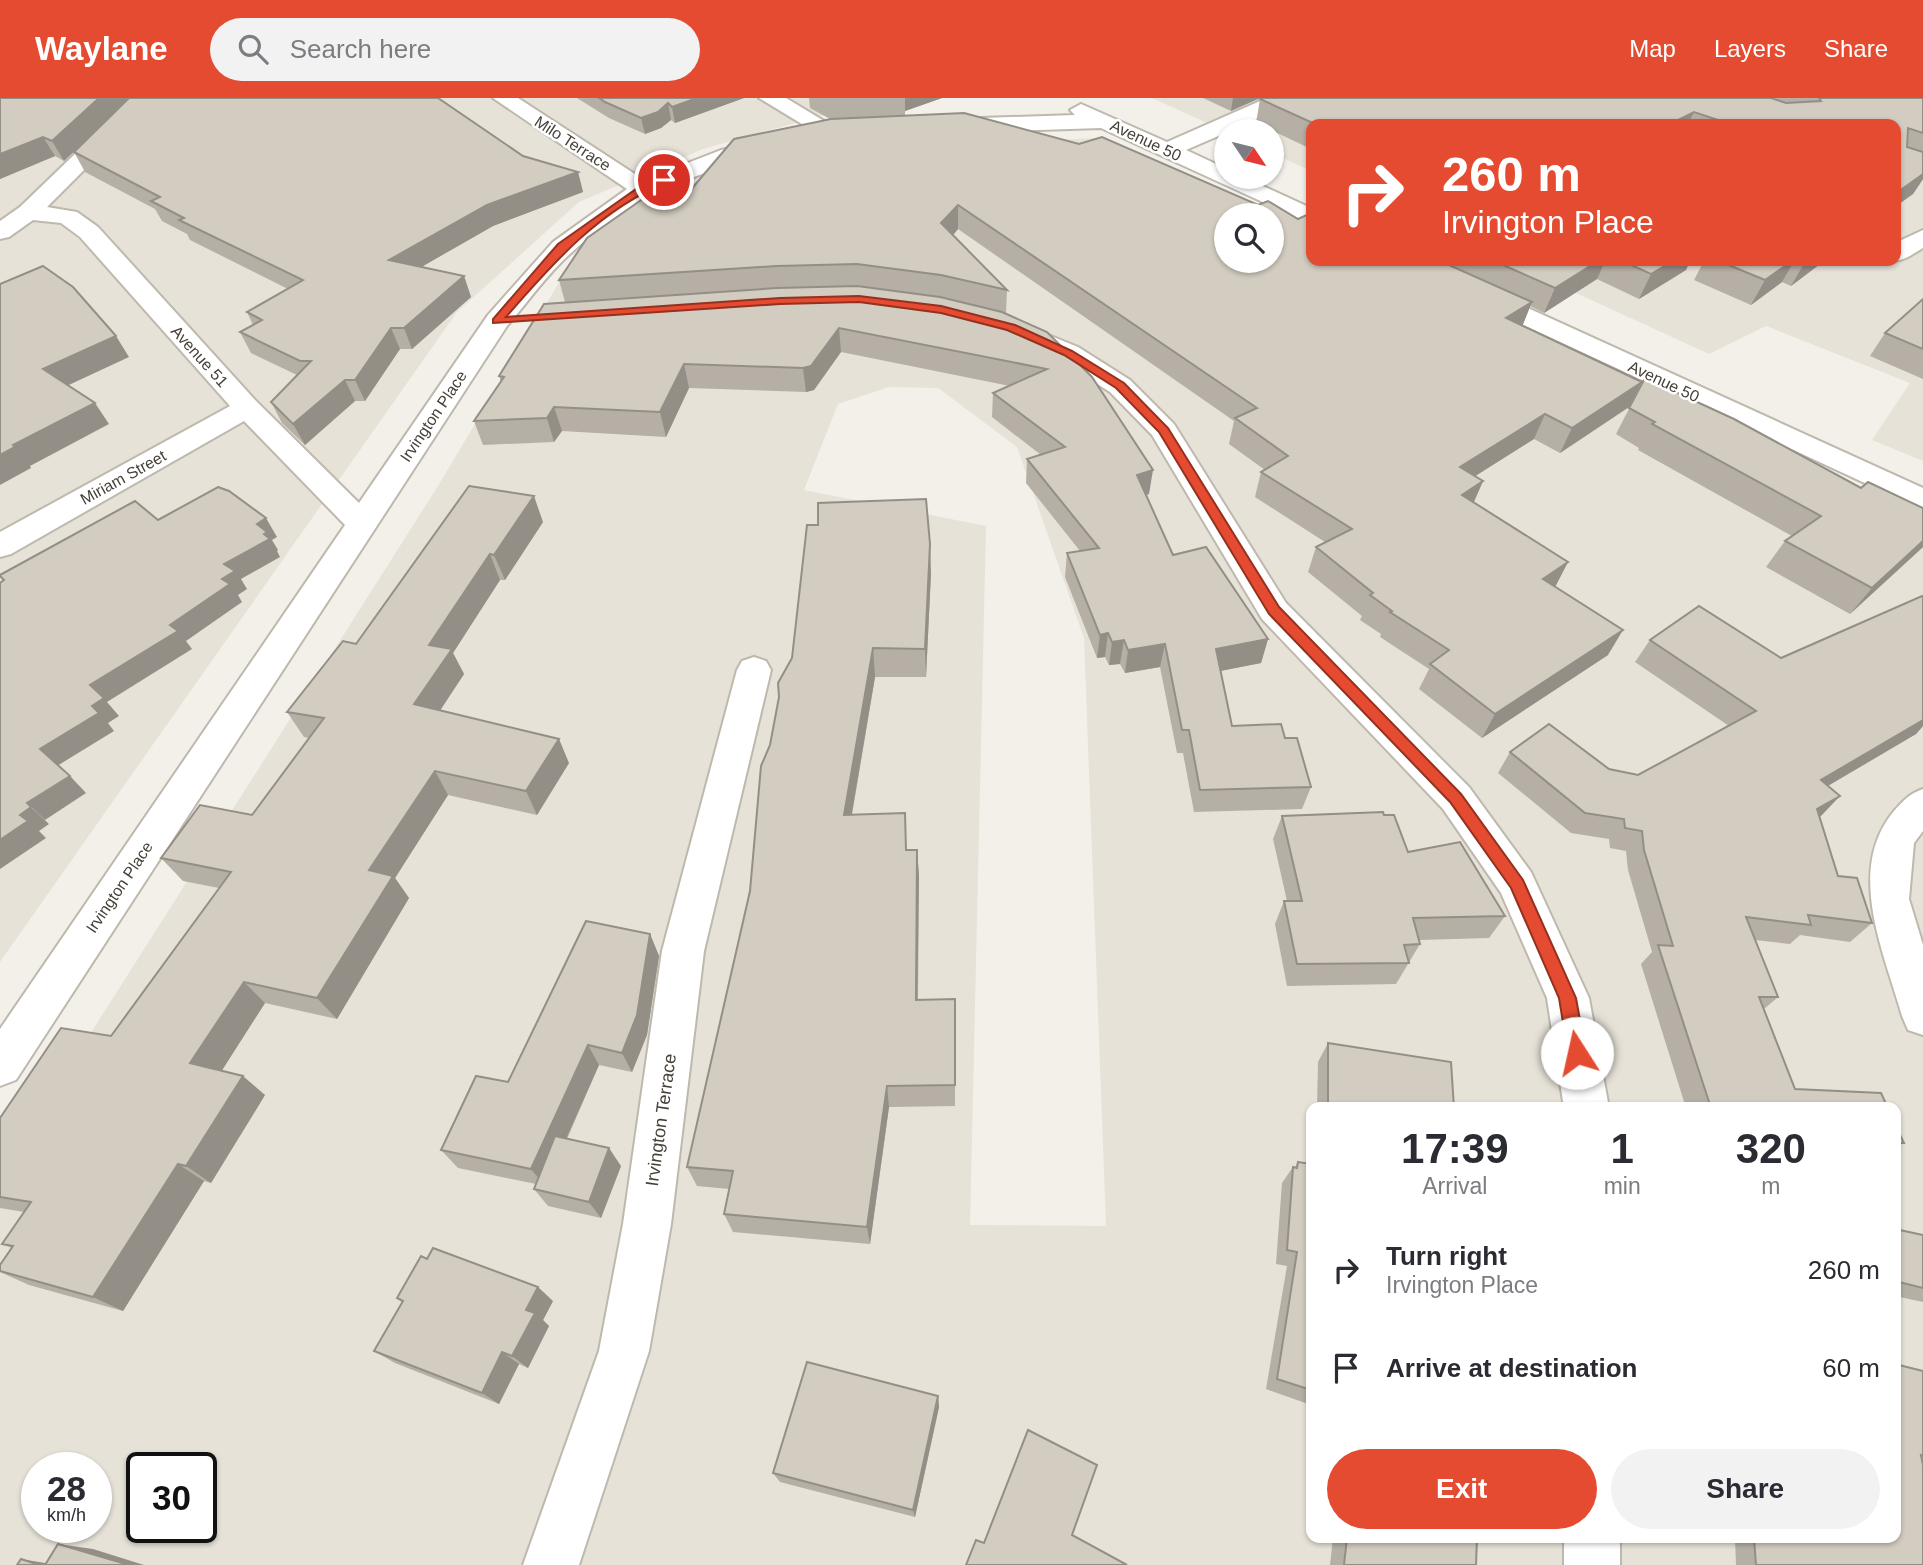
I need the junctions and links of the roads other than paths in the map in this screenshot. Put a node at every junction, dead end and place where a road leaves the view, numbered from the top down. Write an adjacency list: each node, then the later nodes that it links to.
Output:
1 (145, 98): 10 (street)
2 (504, 98): 9 (street, Milo Terrace)
3 (770, 98): 9 (street, Irvington Place)
4 (1057, 98): 6 (street, Avenue 50)
5 (1275, 103): 8 (street)
6 (1103, 121): 7 (street); 8 (street, Avenue 50)
7 (920, 128)
8 (1167, 150): 11 (street, Avenue 50)
9 (642, 189): 17 (street, Irvington Place)
10 (28, 212): 12 (street); 19 (street, Avenue 51)
11 (1306, 215)
12 (0, 232)
13 (1923, 237): 14 (street)
14 (1901, 250)
15 (1416, 266): 20 (street, Avenue 50)
16 (536, 318): 17 (street)
17 (496, 321): 21 (street, Irvington Place)
18 (988, 321): 27 (street)
19 (247, 408): 21 (street, Avenue 51); 22 (street, Miriam Street)
20 (1923, 500)
21 (361, 523): 26 (street, Irvington Place)
22 (0, 546)
23 (754, 670): 29 (street, Irvington Terrace)
24 (1923, 804): 25 (street)
25 (1923, 1016)
26 (0, 1066)
27 (1586, 1102)
28 (1592, 1543): 30 (street)
29 (551, 1565)
30 (1592, 1565)

